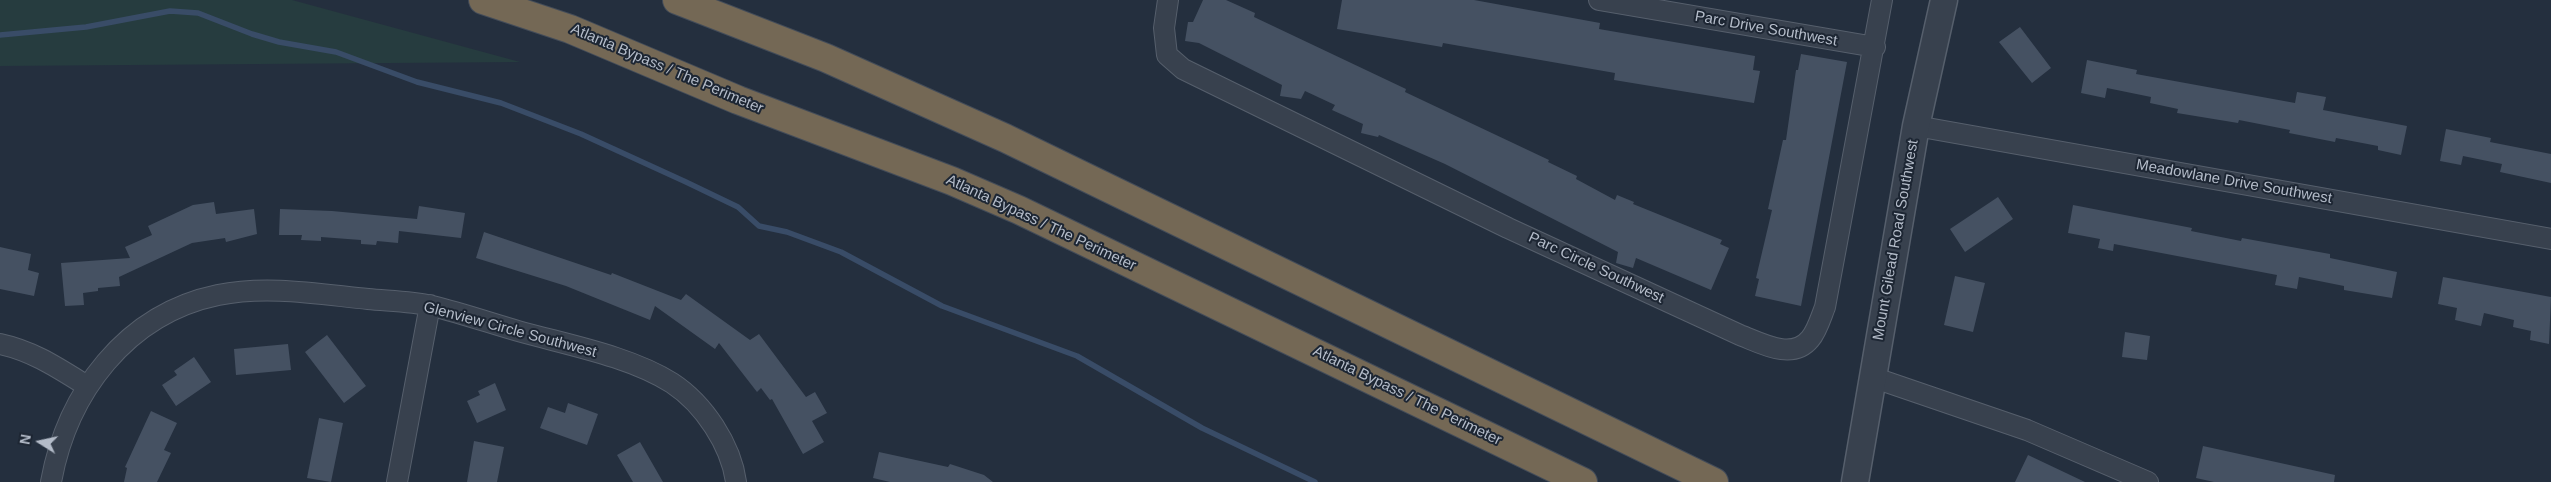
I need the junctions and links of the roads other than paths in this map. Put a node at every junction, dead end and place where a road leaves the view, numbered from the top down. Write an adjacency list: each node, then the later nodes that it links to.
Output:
1 (483, 0): 17 (highway, Atlanta Bypass / The Perimeter)
2 (677, 0): 18 (highway)
3 (1168, 0): 7 (street, Parc Circle Southwest)
4 (1599, 0): 7 (street, Parc Drive Southwest)
5 (1882, 0): 7 (street, Parc Circle Southwest)
6 (1944, 0): 8 (street, Mount Gilead Road Southwest)
7 (1875, 47)
8 (1916, 126): 9 (street, Meadowlane Drive Southwest); 12 (street, Mount Gilead Road Southwest)
9 (2551, 239)
10 (430, 305): 13 (street, Glenview Circle Southwest); 15 (street); 16 (street, Glenview Circle Southwest)
11 (0, 344): 13 (street)
12 (1872, 377): 19 (street, Mount Gilead Road Southwest); 20 (street)
13 (87, 386): 14 (street, Glenview Circle Southwest)
14 (51, 482)
15 (397, 482)
16 (736, 482)
17 (1583, 482)
18 (1714, 482)
19 (1855, 482)
20 (2148, 482)

